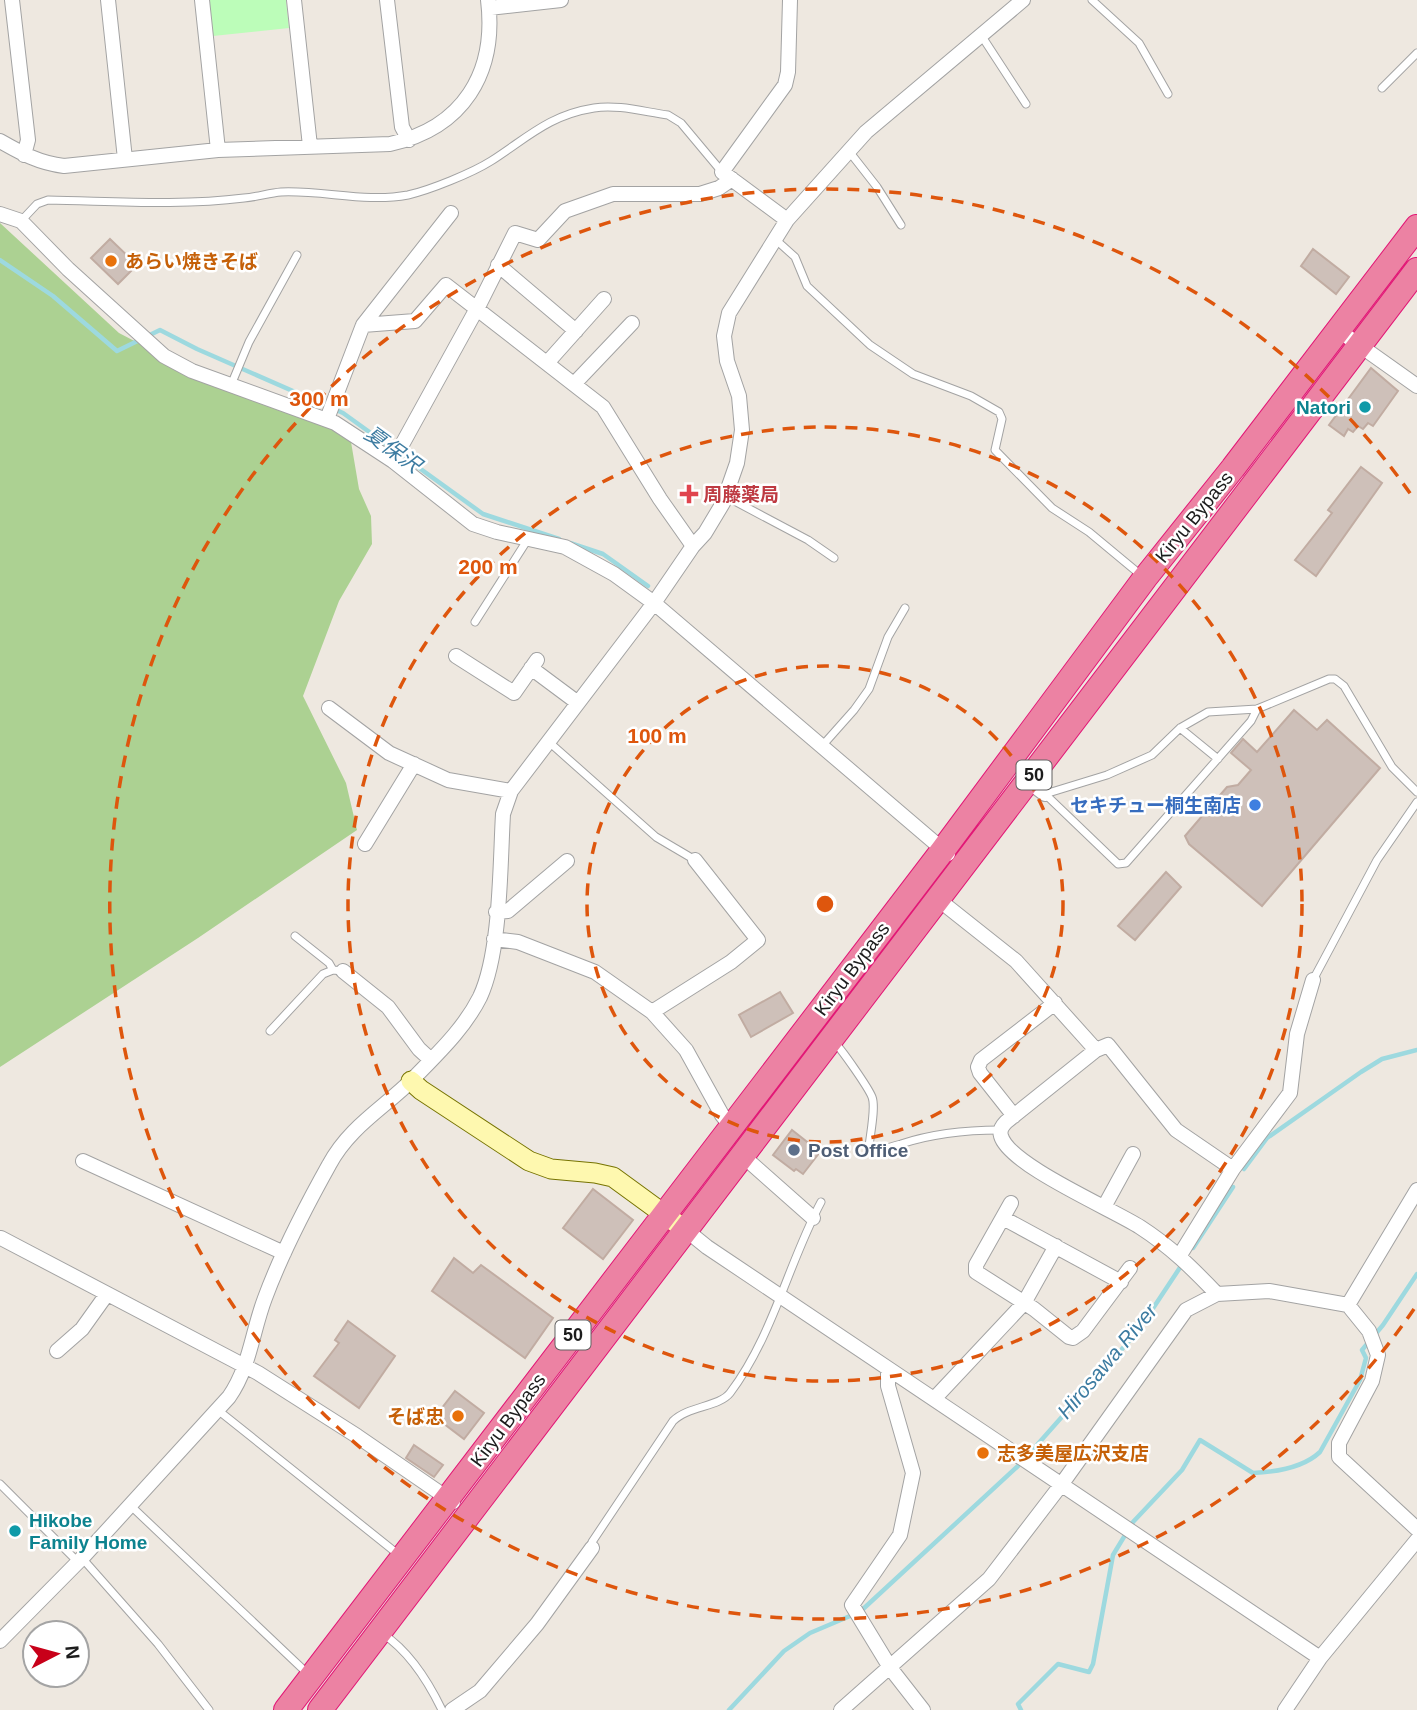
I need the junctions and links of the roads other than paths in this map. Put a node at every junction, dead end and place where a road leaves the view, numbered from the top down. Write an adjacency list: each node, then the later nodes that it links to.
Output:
1 (12, 0): 21 (street)
2 (108, 0): 22 (street)
3 (202, 0): 19 (street)
4 (294, 0): 18 (street)
5 (387, 0): 16 (street)
6 (561, 0): 10 (street)
7 (790, 0): 23 (street)
8 (1023, 0): 11 (street)
9 (1092, 0): 14 (lane)
10 (489, 4): 16 (street)
11 (980, 34): 15 (lane); 20 (street)
12 (1417, 53): 13 (lane)
13 (1382, 88)
14 (1168, 94)
15 (1026, 104)
16 (409, 140): 18 (street)
17 (0, 141): 21 (street)
18 (310, 146): 19 (street)
19 (218, 150): 22 (street)
20 (848, 150): 27 (street); 28 (lane)
21 (24, 155): 22 (street)
22 (125, 159)
23 (727, 176): 26 (lane); 27 (street); 32 (street)
24 (451, 213): 37 (street)
25 (0, 214): 26 (street)
26 (21, 220): 43 (street)
27 (787, 220): 30 (street)
28 (901, 225)
29 (1417, 227): 38 (highway, Kiryu Bypass / 50)
30 (775, 239): 47 (street); 51 (lane)
31 (297, 255): 43 (lane)
32 (498, 265): 35 (street); 39 (street)
33 (1417, 270): 40 (highway, Kiryu Bypass / 50)
34 (604, 299): 39 (street)
35 (477, 309): 37 (street); 41 (street); 46 (street)
36 (632, 323): 42 (street)
37 (363, 325): 45 (street)
38 (1338, 330): 40 (street); 51 (highway, Kiryu Bypass / 50)
39 (576, 331): 41 (street)
40 (1360, 346): 44 (street); 64 (highway, Kiryu Bypass / 50)
41 (547, 363): 42 (street)
42 (574, 384): 49 (street)
43 (231, 385): 45 (street)
44 (1417, 386)
45 (327, 419): 46 (street)
46 (393, 461): 48 (street)
47 (725, 496): 49 (street); 50 (lane)
48 (528, 538): 52 (street); 54 (lane)
49 (694, 546): 52 (street)
50 (834, 558)
51 (1145, 578): 69 (highway, Kiryu Bypass / 50)
52 (654, 603): 56 (street); 61 (street)
53 (905, 608): 61 (lane)
54 (475, 622)
55 (456, 656): 56 (street)
56 (578, 703): 60 (street)
57 (329, 708): 63 (street)
58 (1257, 709): 59 (lane); 62 (lane); 66 (lane)
59 (1180, 728): 62 (lane); 64 (lane)
60 (548, 742): 65 (street); 70 (lane)
61 (822, 746): 69 (street)
62 (1218, 759): 64 (lane)
63 (414, 764): 65 (street); 68 (street)
64 (1037, 788): 72 (highway, Kiryu Bypass / 50)
65 (511, 791): 74 (street)
66 (1417, 792)
67 (1417, 802): 78 (lane)
68 (365, 844)
69 (943, 850): 72 (street); 87 (highway, Kiryu Bypass / 50)
70 (695, 860): 80 (street)
71 (567, 862): 74 (street)
72 (964, 867): 73 (highway, Kiryu Bypass / 50)
73 (939, 900): 79 (street); 82 (highway, Kiryu Bypass / 50)
74 (496, 912): 76 (street)
75 (295, 936): 77 (lane)
76 (494, 939): 80 (street); 84 (street)
77 (338, 971): 81 (lane); 84 (street)
78 (1312, 980): 92 (street)
79 (1055, 1003): 83 (street); 86 (street)
80 (652, 1012): 87 (street)
81 (270, 1031)
82 (832, 1040): 88 (lane); 90 (highway, Kiryu Bypass / 50)
83 (1096, 1050): 86 (street); 92 (street)
84 (431, 1060): 85 (street)
85 (411, 1081): 97 (street); 103 (street)
86 (1014, 1115): 88 (street)
87 (732, 1128): 97 (highway, Kiryu Bypass / 50)
88 (1000, 1130): 96 (street)
89 (1133, 1154): 96 (street)
90 (743, 1156): 98 (street); 100 (highway, Kiryu Bypass / 50)
91 (83, 1161): 103 (street)
92 (1233, 1169): 104 (street)
93 (1417, 1190): 111 (street)
94 (821, 1202): 98 (lane)
95 (1011, 1203): 99 (street)
96 (1104, 1207): 104 (street)
97 (664, 1214): 100 (street); 119 (highway, Kiryu Bypass / 50)
98 (813, 1218): 109 (lane)
99 (1003, 1218): 102 (street); 110 (street)
100 (686, 1230): 109 (street); 121 (highway, Kiryu Bypass / 50)
101 (1, 1239): 107 (street)
102 (1056, 1246): 106 (street); 110 (street)
103 (284, 1253): 113 (street)
104 (1180, 1255): 108 (street)
105 (1130, 1268): 106 (street)
106 (1121, 1282): 110 (street)
107 (107, 1294): 112 (street); 113 (street)
108 (1217, 1294): 111 (street); 118 (street)
109 (781, 1297): 114 (street); 124 (lane)
110 (1024, 1303): 115 (street)
111 (1348, 1305): 122 (street)
112 (57, 1351)
113 (246, 1367): 116 (street); 119 (street)
114 (888, 1370): 115 (street); 130 (street)
115 (934, 1399): 118 (street)
116 (219, 1411): 120 (street); 125 (lane)
117 (0, 1484): 126 (lane)
118 (1061, 1485): 129 (street); 130 (street)
119 (448, 1499): 121 (street); 125 (highway, Kiryu Bypass / 50)
120 (131, 1506): 126 (street); 131 (lane)
121 (470, 1514): 127 (highway, Kiryu Bypass / 50)
122 (1417, 1529)
123 (1417, 1540): 129 (street)
124 (592, 1548): 136 (street)
125 (403, 1557): 131 (highway, Kiryu Bypass / 50)
126 (80, 1560): 128 (street); 132 (lane)
127 (380, 1632): 134 (highway, Kiryu Bypass / 50); 135 (lane)
128 (0, 1642)
129 (1320, 1658): 139 (street)
130 (891, 1669): 137 (street); 138 (street)
131 (311, 1676): 133 (highway, Kiryu Bypass / 50)
132 (209, 1710)
133 (286, 1710)
134 (320, 1710)
135 (442, 1710)
136 (452, 1710)
137 (841, 1710)
138 (923, 1710)
139 (1285, 1710)

